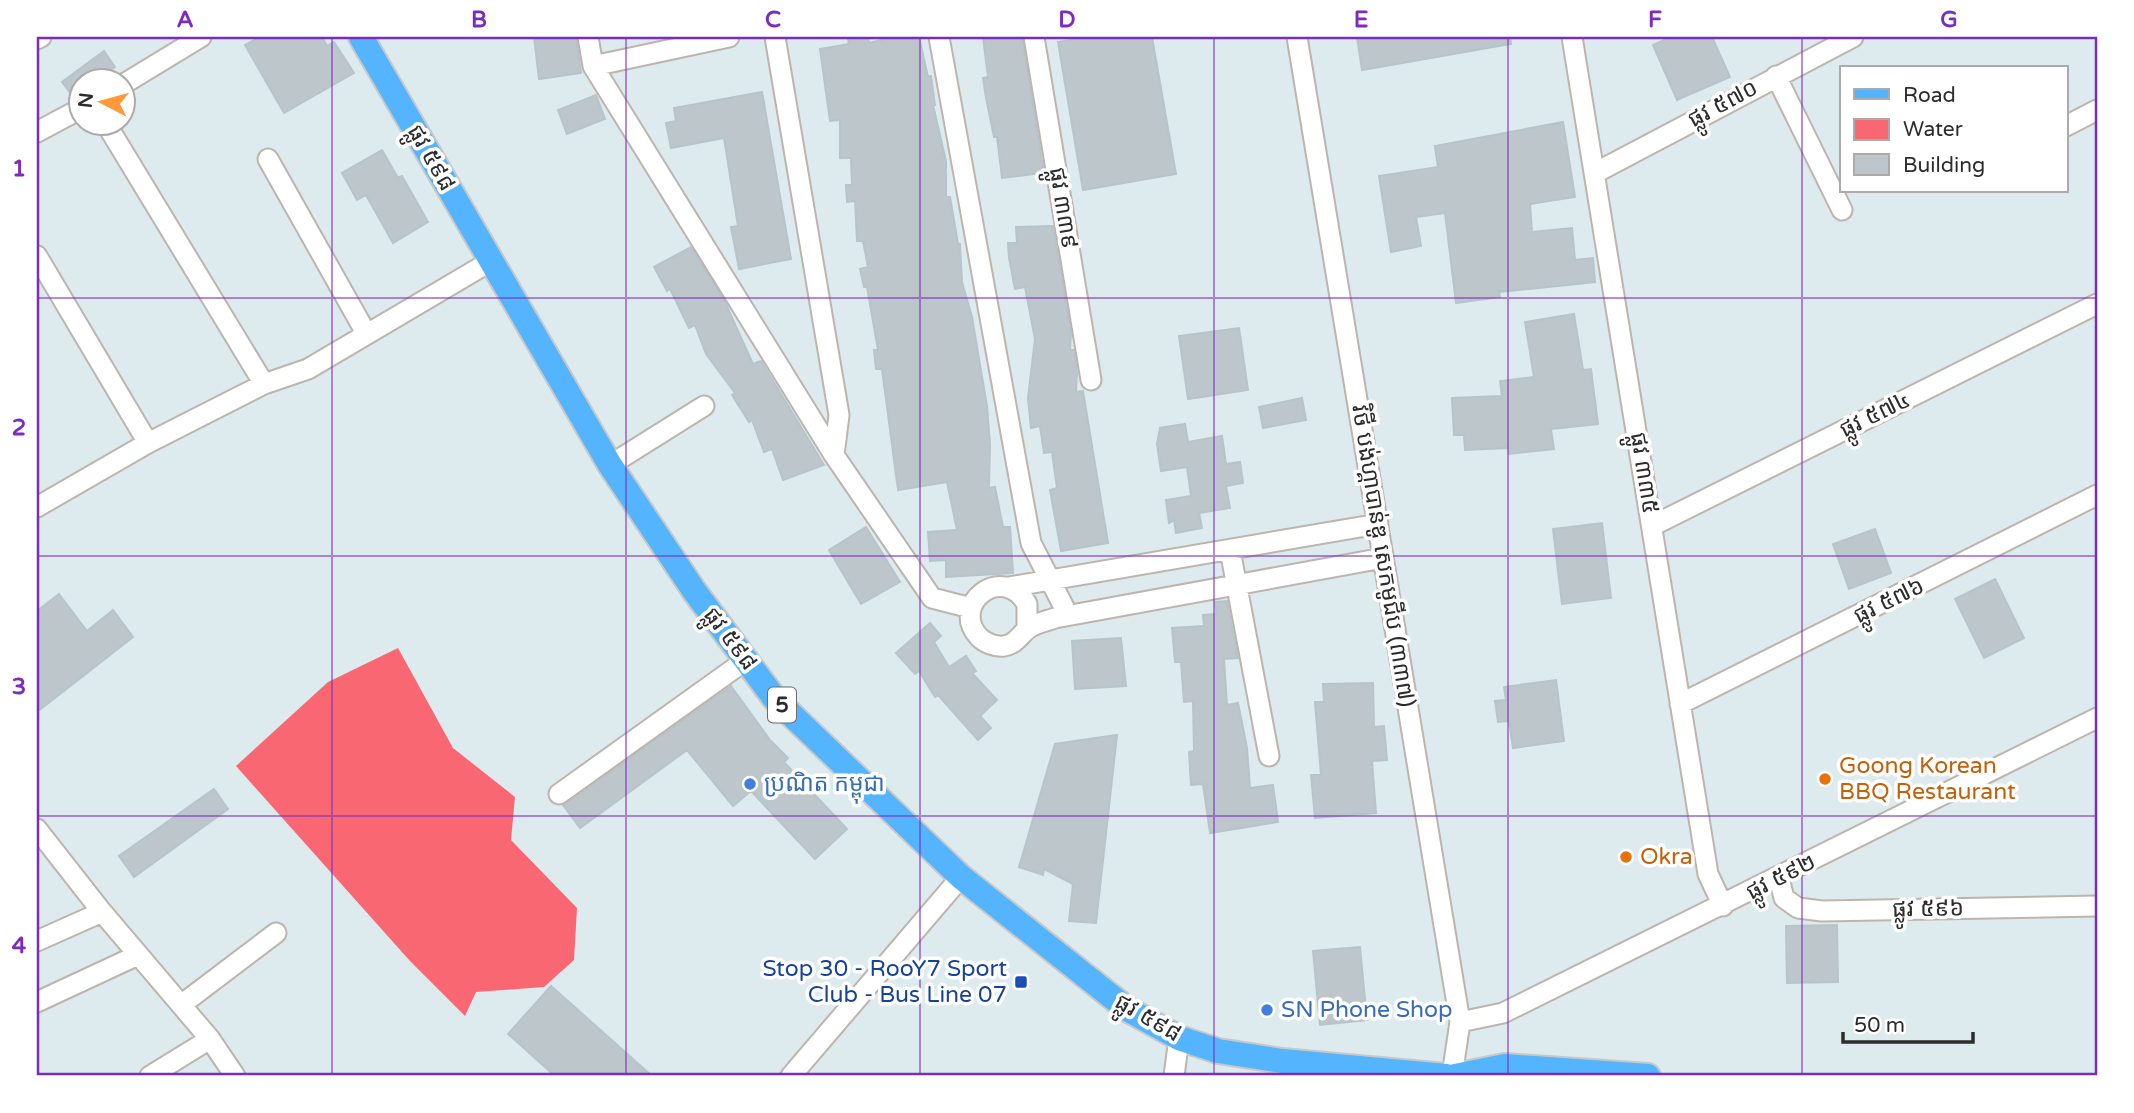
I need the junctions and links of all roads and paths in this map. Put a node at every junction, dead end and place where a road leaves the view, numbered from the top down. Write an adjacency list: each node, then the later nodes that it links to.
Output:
1 (201, 37): 12 (street)
2 (361, 37): 23 (main road, ផ្លូវ ៥៩៨ / 5)
3 (589, 37): 11 (street)
4 (729, 37): 11 (street)
5 (775, 37): 30 (street)
6 (939, 37): 38 (street)
7 (1034, 37): 26 (street, ផ្លូវ ៣៣៩)
8 (1297, 37): 34 (street, វិថី បង់ហ្គាបាន់ឌូ សេកមូជីប (៣៣៧))
9 (1572, 37): 20 (street, ផ្លូវ ៣៣៥)
10 (1853, 37): 13 (street, ផ្លូវ ៥៧០)
11 (593, 66): 30 (street)
12 (136, 76)
13 (1776, 76): 20 (street, ផ្លូវ ៥៧០); 21 (street)
14 (2097, 110): 16 (street)
15 (66, 116): 17 (street)
16 (2068, 125)
17 (37, 132)
18 (113, 136): 27 (street)
19 (268, 159): 25 (street)
20 (1595, 173): 35 (street, ផ្លូវ ៣៣៥)
21 (1842, 210)
22 (37, 256): 29 (street)
23 (491, 261): 25 (street); 31 (main road, ផ្លូវ ៥៩៨ / 5)
24 (2097, 304): 35 (street, ផ្លូវ ៥៧៤)
25 (366, 333): 27 (street)
26 (1091, 380)
27 (264, 384): 29 (street)
28 (704, 405): 31 (street)
29 (148, 443): 33 (street)
30 (834, 455): 41 (street)
31 (610, 465): 44 (main road, ផ្លូវ ៥៩៨ / 5)
32 (2097, 495): 45 (street, ផ្លូវ ៥៧៦)
33 (37, 507)
34 (1378, 524): 36 (street); 37 (street, វិថី បង់ហ្គាបាន់ឌូ សេកមូជីប (៣៣៧))
35 (1652, 526): 45 (street, ផ្លូវ ៣៣៥)
36 (1230, 550): 38 (street); 39 (street)
37 (1383, 558): 39 (street); 60 (street, វិថី បង់ហ្គាបាន់ឌូ សេកមូជីប (៣៣៧))
38 (1051, 581): 40 (street); 42 (street)
39 (1236, 584): 42 (street); 47 (street)
40 (1009, 587): 41 (street); 43 (street)
41 (971, 608): 43 (street)
42 (1068, 615): 43 (street)
43 (1027, 628)
44 (746, 660): 48 (street); 50 (main road, ផ្លូវ ៥៩៨ / 5)
45 (1680, 704): 52 (street, ផ្លូវ ៣៣៥)
46 (2097, 718): 51 (street, ផ្លូវ ៥៩២)
47 (1269, 757)
48 (559, 794)
49 (37, 829): 54 (street)
50 (961, 877): 61 (main road, ផ្លូវ ៥៩៨ / 5); 66 (street)
51 (1779, 878): 52 (street, ផ្លូវ ៥៩២); 53 (street, ផ្លូវ ៥៩៦)
52 (1723, 906): 60 (street, ផ្លូវ ៥៩២)
53 (2097, 906)
54 (102, 912): 56 (street); 57 (street)
55 (276, 933): 59 (street)
56 (37, 941)
57 (138, 955): 58 (street); 59 (street)
58 (37, 1002)
59 (181, 1005): 62 (street)
60 (1460, 1022): 69 (street, វិថី បង់ហ្គាបាន់ឌូ សេកមូជីប (៣៣៧))
61 (1179, 1038): 63 (main road, ផ្លូវ ៥៩៨ / 5); 67 (street)
62 (210, 1039): 64 (street); 65 (street)
63 (1281, 1069): 68 (main road, ផ្លូវ ៥៩៨ / 5)
64 (150, 1076)
65 (236, 1076)
66 (791, 1076)
67 (1174, 1076)
68 (1446, 1076)
69 (1453, 1076): 70 (main road)
70 (1648, 1076)

